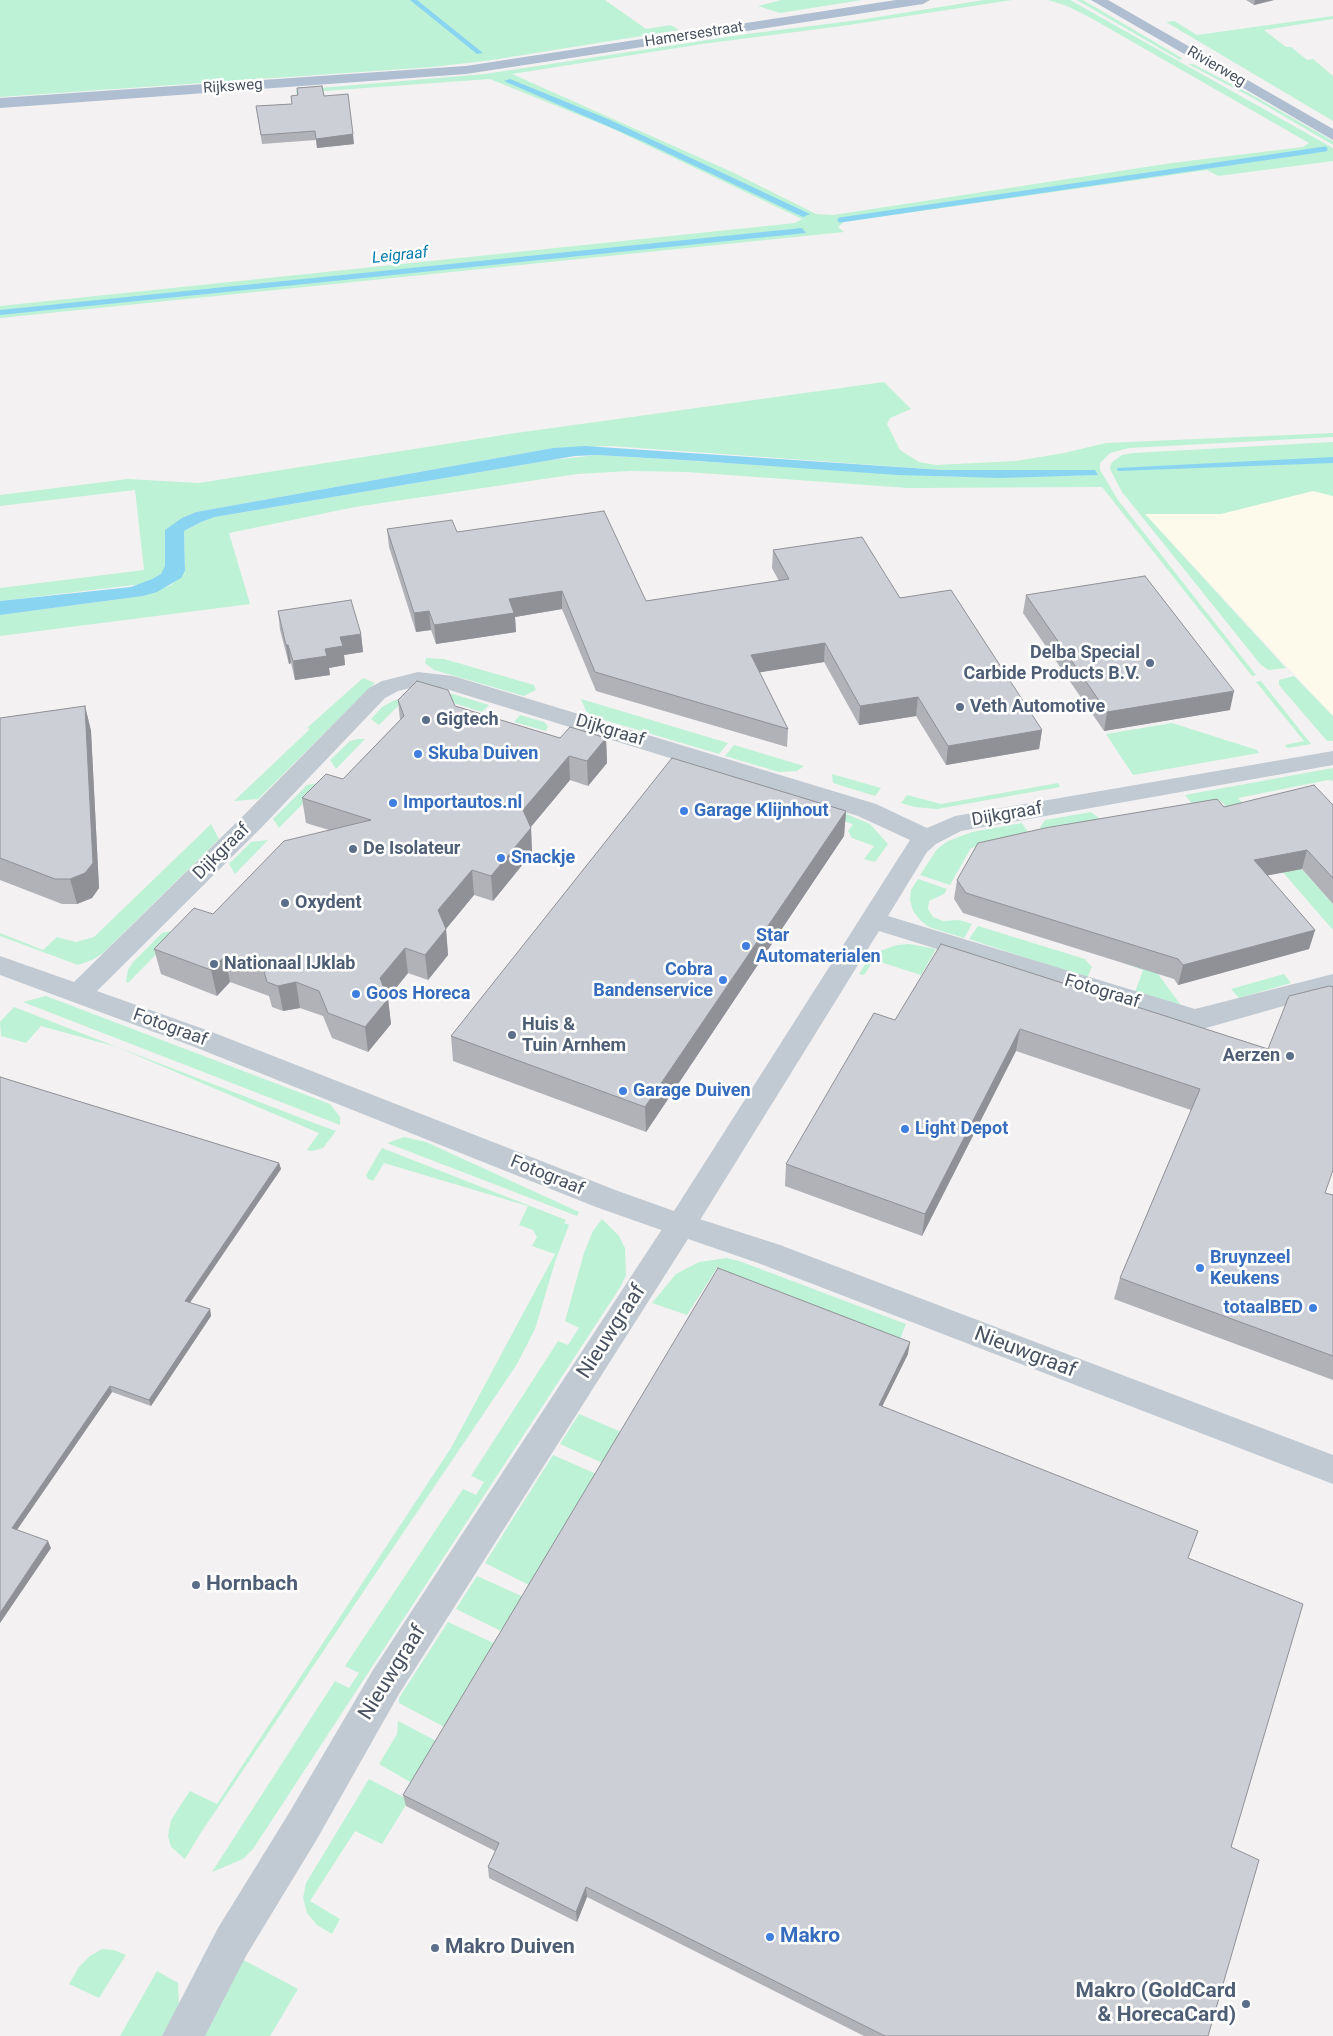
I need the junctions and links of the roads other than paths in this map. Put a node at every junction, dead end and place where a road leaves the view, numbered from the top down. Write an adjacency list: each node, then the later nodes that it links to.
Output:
1 (923, 0): 3 (main road, Hamersestraat)
2 (1098, 0): 5 (main road, Rivierweg)
3 (466, 70): 4 (main road, Rijksweg)
4 (0, 103)
5 (1333, 135)
6 (1333, 758): 7 (street, Dijkgraaf)
7 (927, 838): 8 (street); 11 (street, Dijkgraaf)
8 (873, 920): 10 (street, Fotograaf); 12 (street)
9 (0, 965): 11 (street)
10 (1333, 983)
11 (78, 994): 12 (street, Fotograaf)
12 (681, 1225): 13 (street, Nieuwgraaf); 14 (street, Nieuwgraaf)
13 (1333, 1470)
14 (183, 2036)

